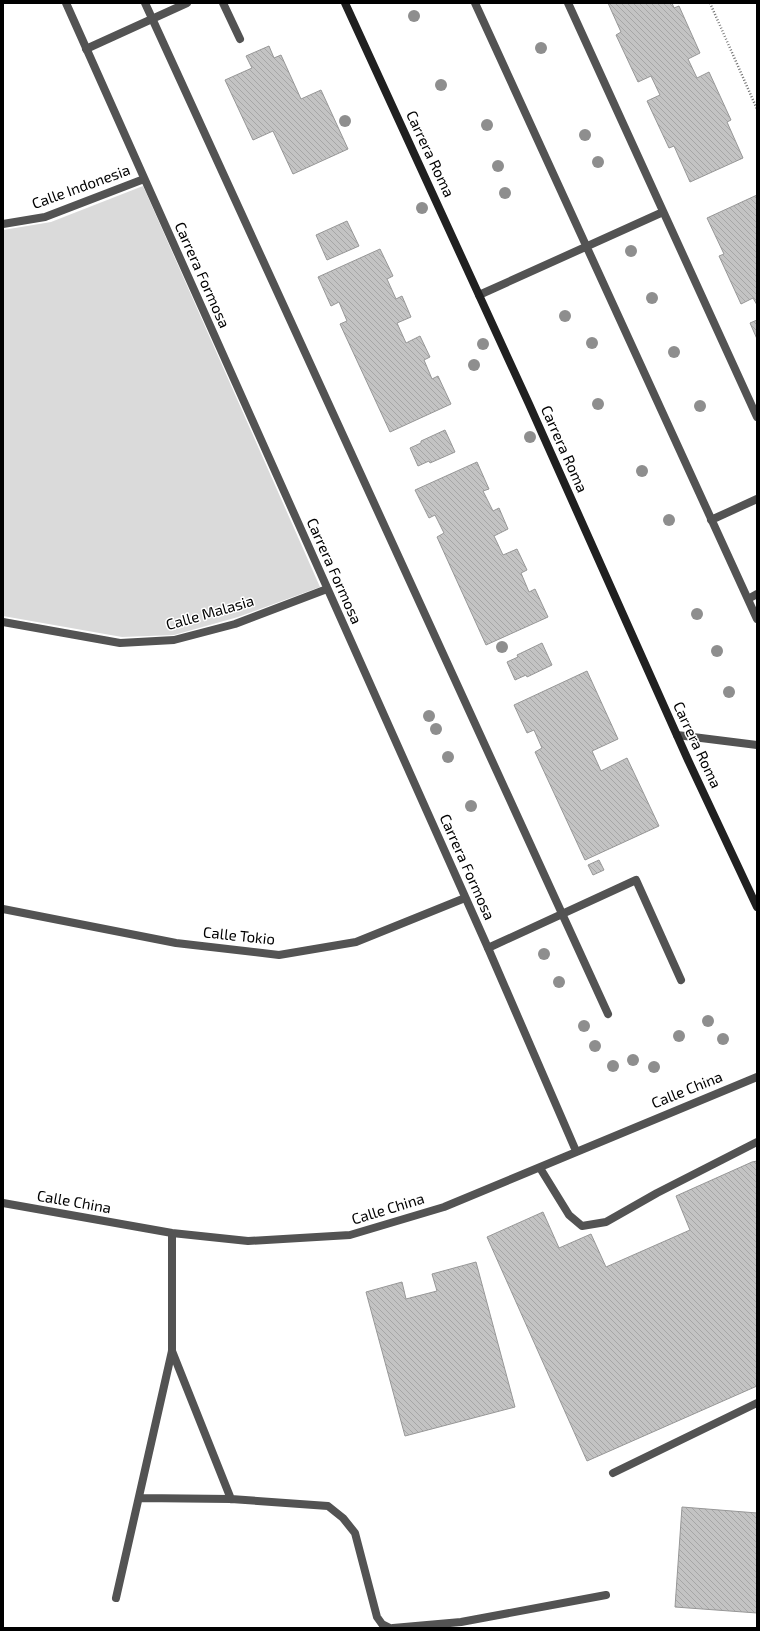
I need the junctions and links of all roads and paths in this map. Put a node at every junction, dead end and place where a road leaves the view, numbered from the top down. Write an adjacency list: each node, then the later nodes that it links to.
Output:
1 (66, 3): 11 (street, Carrera Formosa)
2 (145, 3): 9 (street)
3 (187, 3): 9 (street)
4 (223, 3): 10 (street)
5 (345, 3): 17 (street, Carrera Roma)
6 (475, 3): 16 (street)
7 (568, 3): 14 (street)
8 (710, 3): 12 (path)
9 (152, 19): 11 (street); 31 (street)
10 (240, 39)
11 (86, 49): 13 (street, Carrera Formosa)
12 (757, 109)
13 (144, 179): 15 (street, Calle Indonesia); 21 (street, Carrera Formosa)
14 (663, 212): 16 (street); 18 (street)
15 (3, 224)
16 (586, 246): 17 (street); 20 (street)
17 (479, 295): 26 (street, Carrera Roma)
18 (757, 417)
19 (757, 499): 20 (street)
20 (711, 520): 23 (street)
21 (327, 589): 25 (street, Calle Malasia); 28 (street, Carrera Formosa)
22 (757, 594): 23 (street)
23 (748, 599): 24 (street)
24 (757, 619)
25 (3, 622)
26 (677, 735): 27 (street); 29 (street, Carrera Roma)
27 (757, 745)
28 (466, 898): 30 (street, Calle Tokio); 32 (street, Carrera Formosa)
29 (757, 907)
30 (3, 910)
31 (562, 914): 32 (street); 33 (street); 34 (street)
32 (488, 948): 37 (street, Carrera Formosa)
33 (681, 980)
34 (608, 1014)
35 (757, 1077): 37 (street, Calle China)
36 (757, 1142): 38 (street)
37 (576, 1151): 38 (street, Calle China)
38 (540, 1168): 40 (street, Calle China)
39 (3, 1203): 40 (street, Calle China)
40 (172, 1233): 41 (street)
41 (172, 1351): 44 (street); 45 (street)
42 (757, 1403): 43 (street)
43 (613, 1472)
44 (139, 1498): 45 (street); 47 (street)
45 (231, 1499): 48 (street)
46 (606, 1595): 49 (street)
47 (116, 1598)
48 (390, 1628)
49 (393, 1628)

